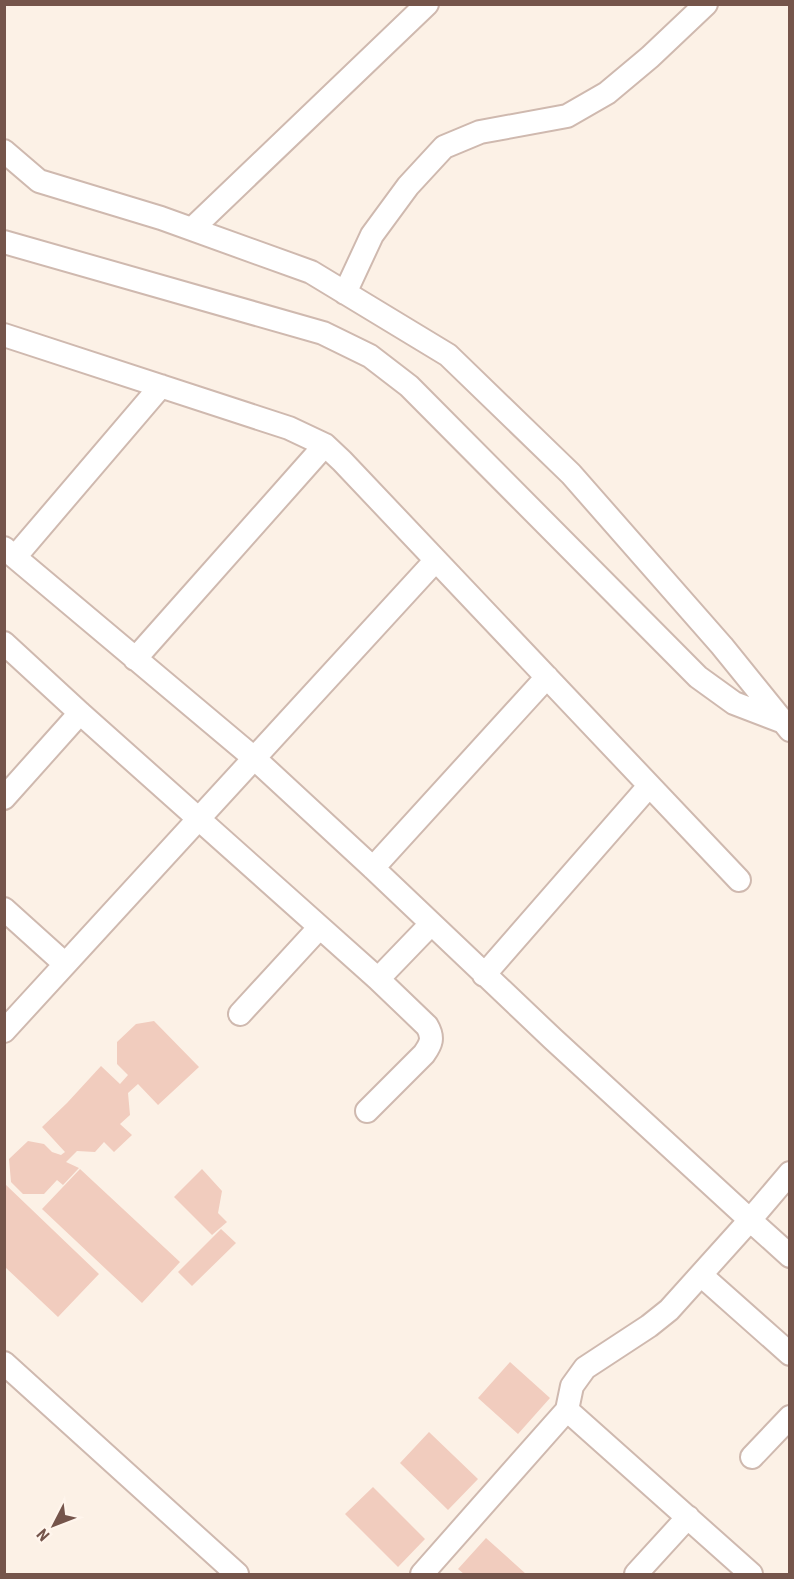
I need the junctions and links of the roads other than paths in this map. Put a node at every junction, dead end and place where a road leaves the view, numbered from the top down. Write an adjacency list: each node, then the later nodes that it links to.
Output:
1 (427, 4): 4 (street)
2 (706, 4): 6 (street)
3 (4, 151): 4 (street)
4 (192, 229): 6 (street)
5 (4, 242): 16 (street)
6 (345, 293): 16 (street)
7 (4, 335): 8 (street)
8 (161, 386): 9 (street); 10 (street)
9 (325, 445): 11 (street); 13 (street)
10 (10, 552): 13 (street)
11 (435, 560): 14 (street); 17 (street)
12 (4, 643): 15 (street)
13 (135, 658): 17 (street)
14 (547, 677): 18 (street); 21 (street)
15 (80, 713): 19 (street); 20 (street)
16 (786, 724)
17 (254, 758): 20 (street); 21 (street)
18 (649, 786): 22 (street); 27 (street)
19 (4, 798)
20 (199, 819): 25 (street); 26 (street)
21 (373, 868): 24 (street)
22 (739, 880)
23 (4, 909): 26 (street)
24 (431, 924): 27 (street); 28 (street)
25 (319, 928): 28 (street); 29 (street)
26 (65, 964): 30 (street)
27 (484, 975): 33 (street)
28 (378, 980): 31 (street)
29 (240, 1014)
30 (4, 1031)
31 (367, 1111)
32 (789, 1173): 33 (street)
33 (750, 1220): 34 (street); 35 (street)
34 (789, 1256)
35 (701, 1275): 36 (street); 38 (street)
36 (789, 1354)
37 (4, 1363): 42 (street)
38 (567, 1410): 41 (street); 43 (street)
39 (789, 1417): 40 (street)
40 (752, 1457)
41 (688, 1517): 44 (street); 45 (street)
42 (237, 1575)
43 (422, 1575)
44 (636, 1575)
45 (751, 1575)

